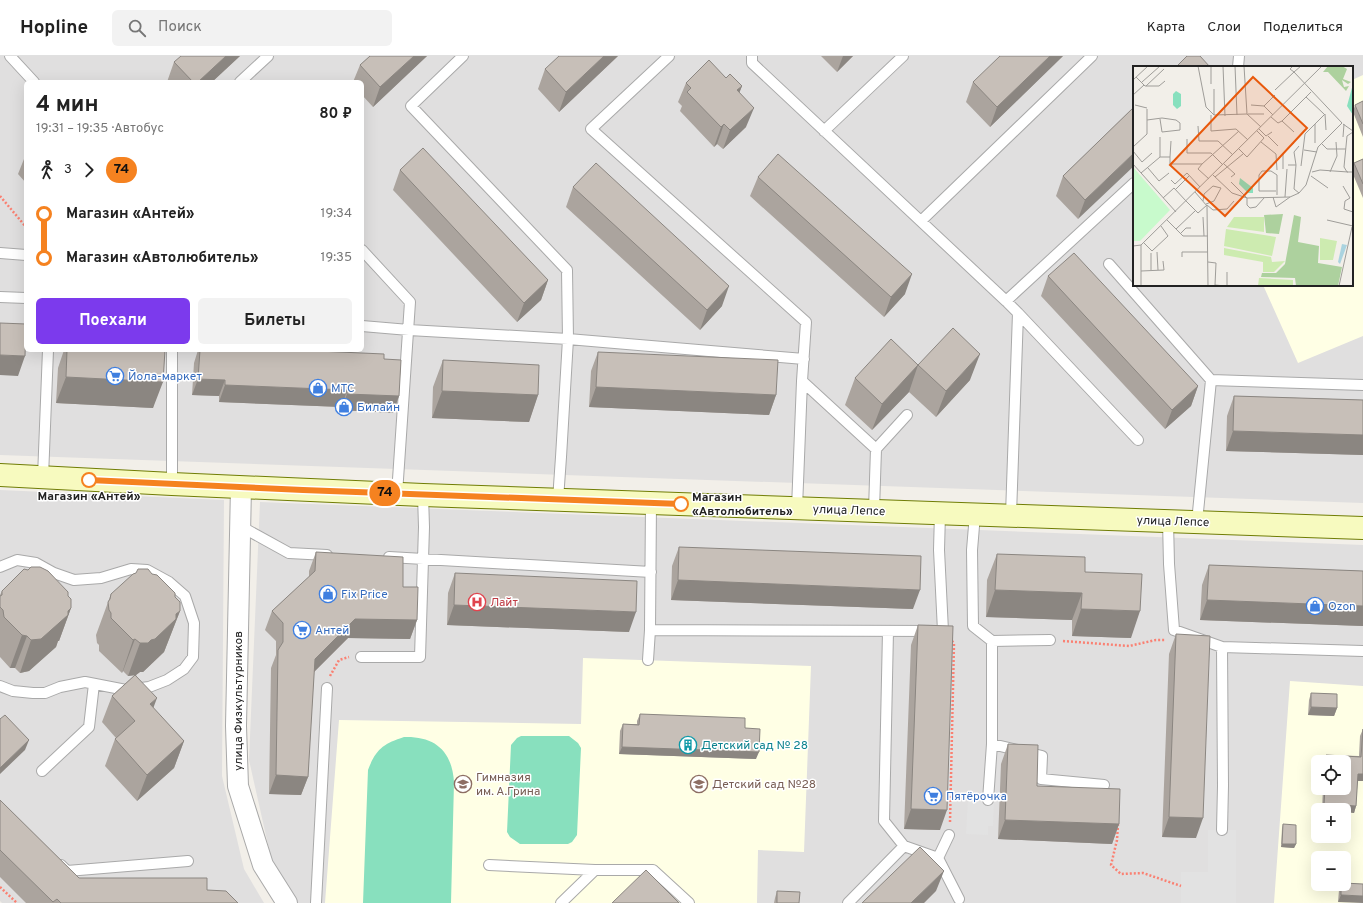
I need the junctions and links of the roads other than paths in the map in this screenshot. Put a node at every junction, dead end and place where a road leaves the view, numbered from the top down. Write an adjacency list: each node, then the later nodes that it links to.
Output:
1 (10, 56): 10 (lane)
2 (268, 56): 11 (lane)
3 (463, 56): 25 (lane)
4 (670, 56): 28 (lane)
5 (752, 56): 12 (lane)
6 (903, 56): 12 (lane)
7 (1092, 56): 14 (lane)
8 (1239, 56): 9 (lane)
9 (1238, 66)
10 (32, 80)
11 (242, 80)
12 (824, 131): 14 (lane)
13 (1133, 184): 21 (lane)
14 (921, 221): 21 (lane)
15 (364, 252): 24 (lane)
16 (0, 253): 17 (lane)
17 (24, 255)
18 (1109, 264): 29 (lane)
19 (0, 297): 20 (lane)
20 (24, 298)
21 (1006, 302): 22 (lane)
22 (1018, 313): 33 (lane); 47 (lane)
23 (364, 326): 24 (lane)
24 (408, 330): 25 (lane); 39 (lane)
25 (568, 339): 28 (lane); 41 (lane)
26 (48, 352): 36 (lane)
27 (172, 352): 37 (lane)
28 (804, 359): 30 (lane)
29 (1211, 380): 31 (lane); 49 (lane)
30 (802, 381): 34 (lane); 43 (lane)
31 (1363, 385)
32 (907, 415): 34 (lane)
33 (1138, 440)
34 (876, 448): 44 (lane)
35 (0, 475): 36 (main road, улица Лепсе)
36 (43, 477): 37 (main road, улица Лепсе)
37 (172, 484): 38 (main road, улица Лепсе)
38 (241, 487): 39 (main road, улица Лепсе); 50 (street, улица Физкультурников)
39 (397, 494): 40 (main road, улица Лепсе)
40 (422, 495): 41 (main road, улица Лепсе); 54 (lane)
41 (558, 500): 42 (main road, улица Лепсе)
42 (651, 503): 43 (main road, улица Лепсе); 56 (lane)
43 (797, 508): 44 (main road, улица Лепсе)
44 (874, 510): 45 (main road, улица Лепсе)
45 (940, 513): 46 (main road, улица Лепсе); 58 (lane)
46 (975, 514): 47 (main road, улица Лепсе); 60 (lane)
47 (1011, 515): 48 (main road, улица Лепсе)
48 (1168, 521): 49 (main road, улица Лепсе); 61 (lane)
49 (1197, 522): 51 (main road, улица Лепсе)
50 (240, 526): 52 (lane); 81 (street, улица Физкультурников)
51 (1363, 528)
52 (336, 555)
53 (376, 557): 54 (lane)
54 (423, 559): 56 (lane); 63 (lane)
55 (0, 567): 65 (lane)
56 (651, 572): 57 (lane)
57 (650, 630): 58 (lane); 64 (lane)
58 (888, 631): 74 (lane)
59 (1050, 640): 60 (lane)
60 (992, 641): 68 (lane)
61 (1222, 647): 62 (lane); 72 (lane)
62 (1363, 651)
63 (356, 656)
64 (648, 660)
65 (94, 684): 66 (lane); 69 (lane)
66 (0, 686)
67 (327, 688): 82 (lane)
68 (992, 744): 70 (lane); 71 (lane)
69 (42, 771)
70 (1104, 785)
71 (988, 800)
72 (1222, 830)
73 (949, 835): 75 (lane)
74 (904, 846): 75 (lane); 85 (lane)
75 (938, 858): 80 (lane)
76 (57, 860): 77 (lane)
77 (188, 861)
78 (489, 865): 79 (lane)
79 (594, 870): 83 (lane); 84 (lane)
80 (960, 902)
81 (287, 903)
82 (316, 903)
83 (561, 903)
84 (690, 903)
85 (848, 903)

